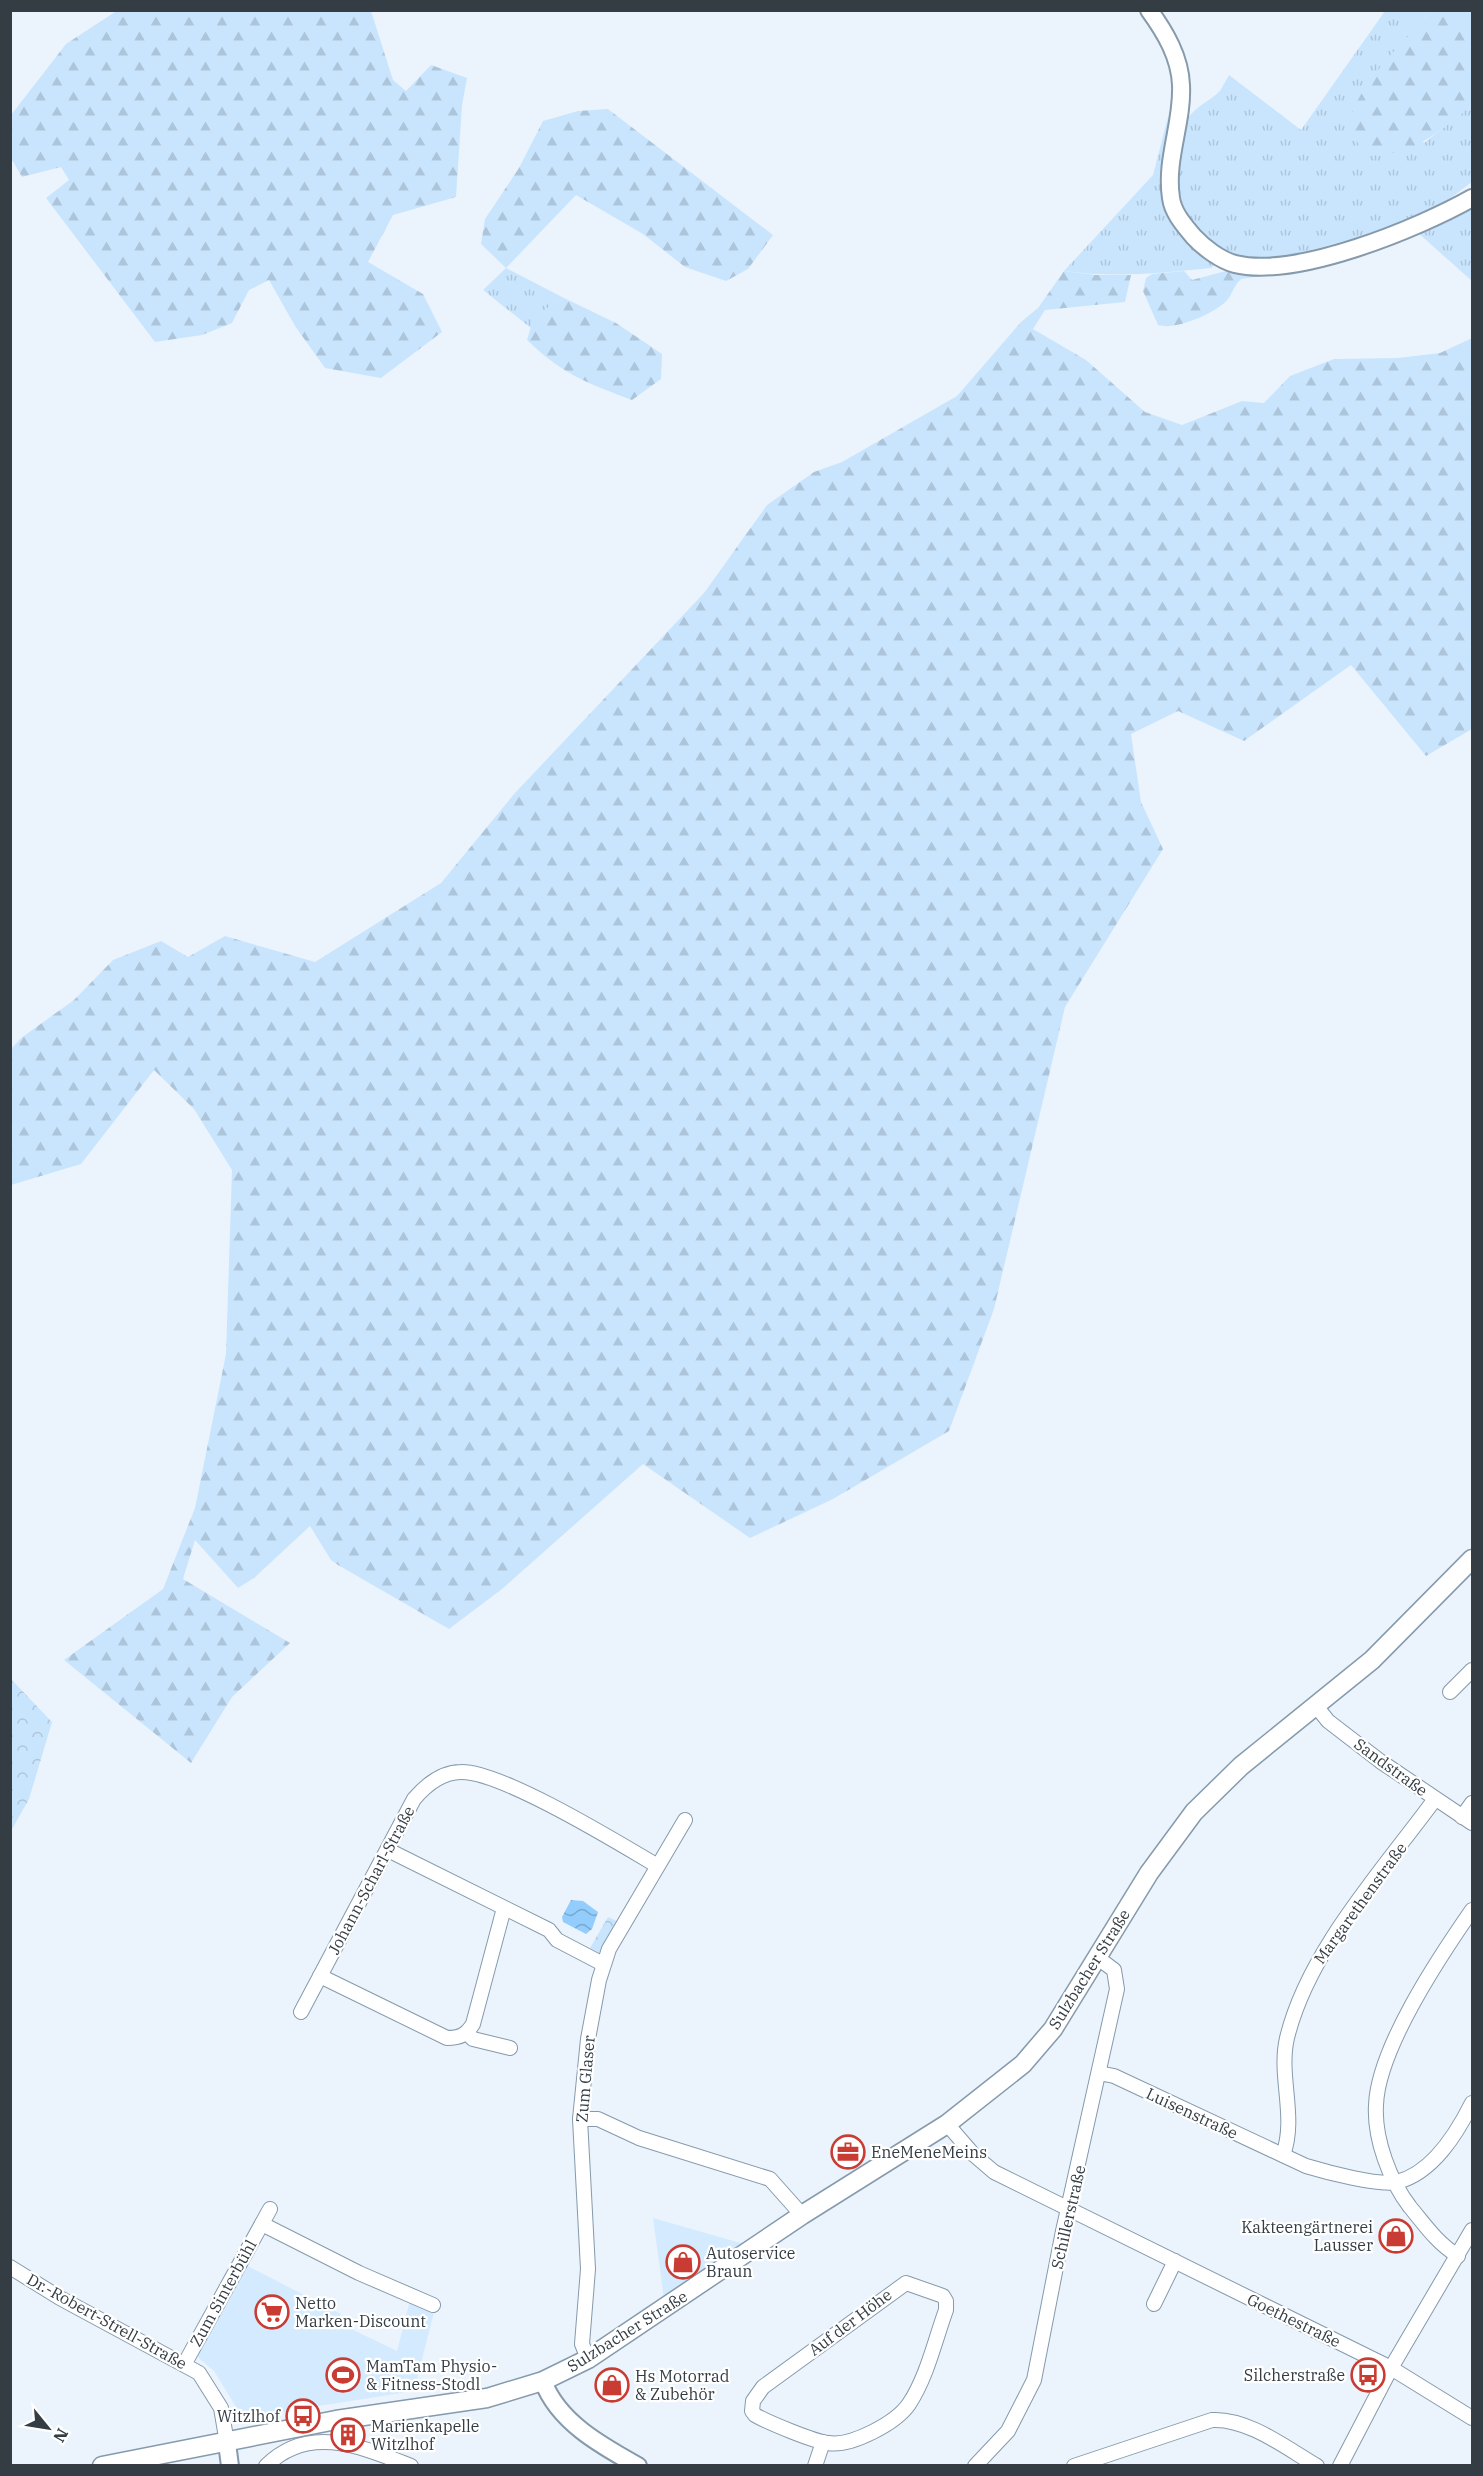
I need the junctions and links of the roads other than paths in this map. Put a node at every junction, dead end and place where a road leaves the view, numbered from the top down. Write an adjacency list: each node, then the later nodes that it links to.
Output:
1 (1149, 10): 2 (street)
2 (1473, 198)
3 (1473, 1559): 6 (main road, Sulzbacher Straße)
4 (1473, 1670): 5 (street)
5 (1450, 1692)
6 (1316, 1706): 7 (street, Sandstraße); 15 (main road, Sulzbacher Straße)
7 (1435, 1799): 10 (street, Sandstraße); 25 (street, Margarethenstraße)
8 (1473, 1803): 10 (street)
9 (685, 1820): 12 (street, Zum Glaser)
10 (1468, 1820)
11 (388, 1851): 12 (street, Johann-Scharl-Straße); 13 (street); 17 (street, Johann-Scharl-Straße)
12 (656, 1865): 16 (street, Zum Glaser)
13 (504, 1908): 16 (street); 19 (street)
14 (1473, 1910): 26 (street)
15 (1098, 1958): 21 (street, Schillerstraße); 24 (main road, Sulzbacher Straße)
16 (603, 1964): 23 (street, Zum Glaser)
17 (320, 1976): 18 (street, Johann-Scharl-Straße); 19 (street)
18 (301, 2012)
19 (467, 2033): 20 (street)
20 (510, 2048)
21 (1099, 2073): 25 (street, Luisenstraße); 27 (street, Schillerstraße)
22 (1473, 2103): 26 (street)
23 (580, 2119): 29 (street); 37 (street, Zum Glaser)
24 (947, 2124): 27 (street, Goethestraße); 29 (main road, Sulzbacher Straße)
25 (1283, 2155): 26 (street, Luisenstraße)
26 (1395, 2182): 32 (street)
27 (1069, 2208): 33 (street, Goethestraße); 50 (street, Schillerstraße)
28 (270, 2209): 30 (street, Zum Sinterbühl)
29 (802, 2215): 37 (main road, Sulzbacher Straße)
30 (262, 2224): 36 (street, Zum Sinterbühl); 38 (street, Zum Sinterbühl)
31 (1473, 2230): 32 (street)
32 (1458, 2256): 39 (street)
33 (1175, 2261): 35 (street); 39 (street, Goethestraße)
34 (10, 2267): 38 (street, Dr.-Robert-Strell-Straße)
35 (1154, 2304)
36 (433, 2305)
37 (588, 2359): 40 (main road, Sulzbacher Straße)
38 (184, 2363): 43 (street, Dr.-Robert-Strell-Straße)
39 (1391, 2368): 41 (street, Goethestraße); 53 (street)
40 (543, 2381): 43 (main road, Sulzbacher Straße); 48 (street)
41 (1473, 2418)
42 (823, 2442): 42 (street, Auf der Höhe); 49 (street)
43 (227, 2443): 44 (main road, Sulzbacher Straße); 45 (street)
44 (102, 2466)
45 (230, 2466)
46 (266, 2466): 47 (street)
47 (411, 2466)
48 (638, 2466)
49 (815, 2466)
50 (975, 2466)
51 (1074, 2466): 52 (street)
52 (1317, 2466)
53 (1340, 2466)

